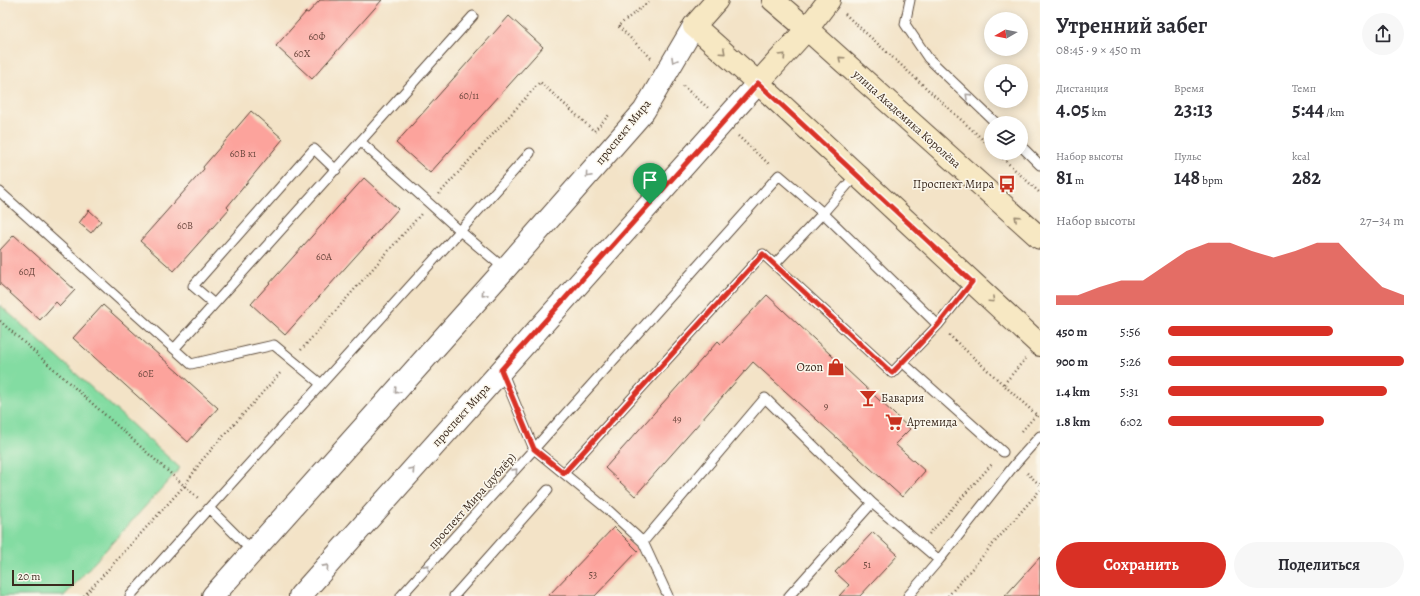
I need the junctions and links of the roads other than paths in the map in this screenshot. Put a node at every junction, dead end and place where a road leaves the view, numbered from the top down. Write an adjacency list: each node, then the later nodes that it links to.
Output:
1 (717, 0): 6 (main road, проспект Мира)
2 (773, 0): 7 (main road, улица Академика Королёва)
3 (910, 0): 9 (lane, one-way to 3)
4 (835, 5): 7 (main road, проспект Мира)
5 (473, 16): 10 (lane)
6 (694, 26): 8 (main road, one-way to 8); 21 (street, проспект Мира, one-way to 21)
7 (807, 29): 8 (main road, проспект Мира, one-way to 7); 19 (main road, улица Академика Королёва, one-way to 7)
8 (758, 83): 15 (main road); 28 (street, проспект Мира)
9 (989, 116)
10 (361, 142): 14 (lane); 18 (lane)
11 (1028, 153): 13 (lane)
12 (530, 154): 18 (lane)
13 (1040, 165)
14 (336, 170): 23 (lane); 23 (lane)
15 (856, 174): 17 (lane); 22 (main road)
16 (0, 192): 26 (lane)
17 (823, 213): 20 (lane); 24 (lane); 31 (lane, проспект Мира (дублёр))
18 (460, 231): 21 (lane); 29 (lane)
19 (1040, 238)
20 (775, 264): 27 (lane); 33 (lane)
21 (506, 269): 38 (street, проспект Мира, one-way to 38)
22 (972, 282): 24 (lane); 25 (main road, one-way to 25)
23 (214, 304): 26 (lane)
24 (938, 325): 27 (lane)
25 (1039, 345)
26 (174, 349): 29 (lane)
27 (902, 362): 32 (lane)
28 (501, 370): 31 (lane); 42 (street, проспект Мира, one-way to 28)
29 (321, 384): 36 (lane)
30 (1040, 436): 39 (lane)
31 (534, 449): 33 (lane); 43 (lane, проспект Мира (дублёр), one-way to 31)
32 (1003, 452)
33 (564, 473): 37 (lane)
34 (548, 490): 44 (lane)
35 (872, 503): 37 (lane); 39 (lane); 46 (lane)
36 (209, 508): 38 (lane); 40 (lane)
37 (643, 542): 45 (lane)
38 (253, 552): 41 (street, проспект Мира)
39 (939, 560): 47 (lane)
40 (130, 596)
41 (213, 596)
42 (300, 596)
43 (401, 596)
44 (454, 596)
45 (668, 596)
46 (789, 596)
47 (908, 596)

